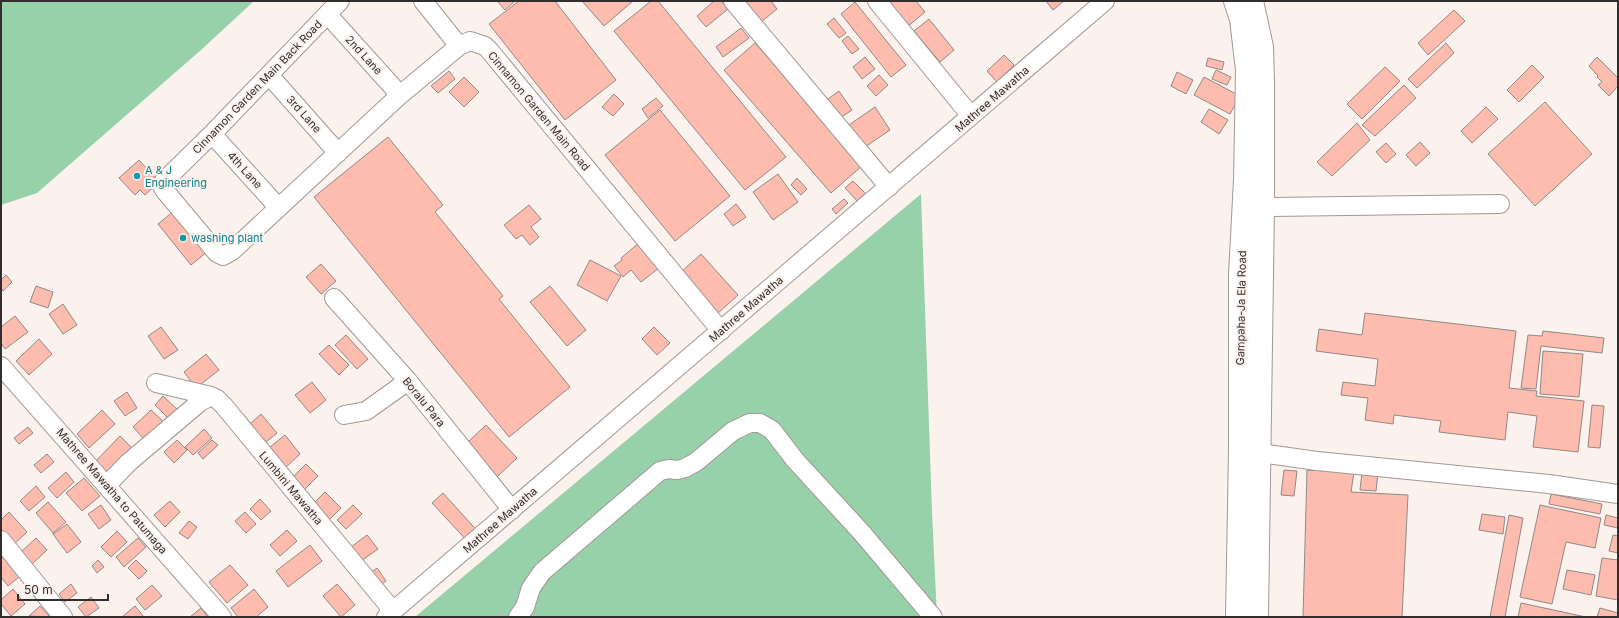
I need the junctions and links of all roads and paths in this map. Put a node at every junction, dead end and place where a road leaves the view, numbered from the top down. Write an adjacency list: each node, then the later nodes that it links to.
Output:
1 (340, 1): 8 (street, Cinnamon Garden Main Back Road)
2 (423, 1): 9 (street)
3 (733, 1): 15 (street)
4 (877, 1): 12 (street)
5 (1105, 1): 12 (street, Mathree Mawatha)
6 (1236, 1): 26 (highway, Gampaha-Ja Ela Road)
7 (1252, 1): 18 (highway, Gampaha-Ja Ela Road)
8 (328, 15): 10 (street, Cinnamon Garden Main Back Road); 11 (street, 2nd Lane)
9 (459, 46): 11 (street); 20 (street, Cinnamon Garden Main Road)
10 (269, 75): 13 (street, Cinnamon Garden Main Back Road); 14 (street, 3rd Lane)
11 (400, 95): 14 (street)
12 (971, 116): 15 (street, Mathree Mawatha)
13 (212, 134): 17 (street, 4th Lane); 17 (street, Cinnamon Garden Main Back Road)
14 (338, 153): 17 (street)
15 (889, 187): 20 (street, Mathree Mawatha)
16 (1500, 204): 18 (street)
17 (278, 207)
18 (1263, 207): 26 (highway, Gampaha-Ja Ela Road)
19 (334, 298): 22 (street, Boralu Para)
20 (721, 331): 29 (street, Mathree Mawatha)
21 (1, 366): 27 (street, Mathree Mawatha to Patumaga)
22 (408, 381): 25 (street); 29 (street, Boralu Para)
23 (156, 383): 24 (street)
24 (211, 396): 27 (street); 31 (street, Lumbini Mawatha)
25 (344, 415)
26 (1250, 452): 28 (street); 36 (highway, Gampaha-Ja Ela Road); 37 (highway, Gampaha-Ja Ela Road)
27 (107, 485): 33 (street, Mathree Mawatha to Patumaga)
28 (1618, 494)
29 (512, 510): 31 (street, Mathree Mawatha)
30 (1, 540): 32 (street)
31 (390, 614)
32 (63, 617)
33 (222, 617)
34 (518, 617): 35 (street)
35 (932, 617)
36 (1237, 617)
37 (1257, 617)

